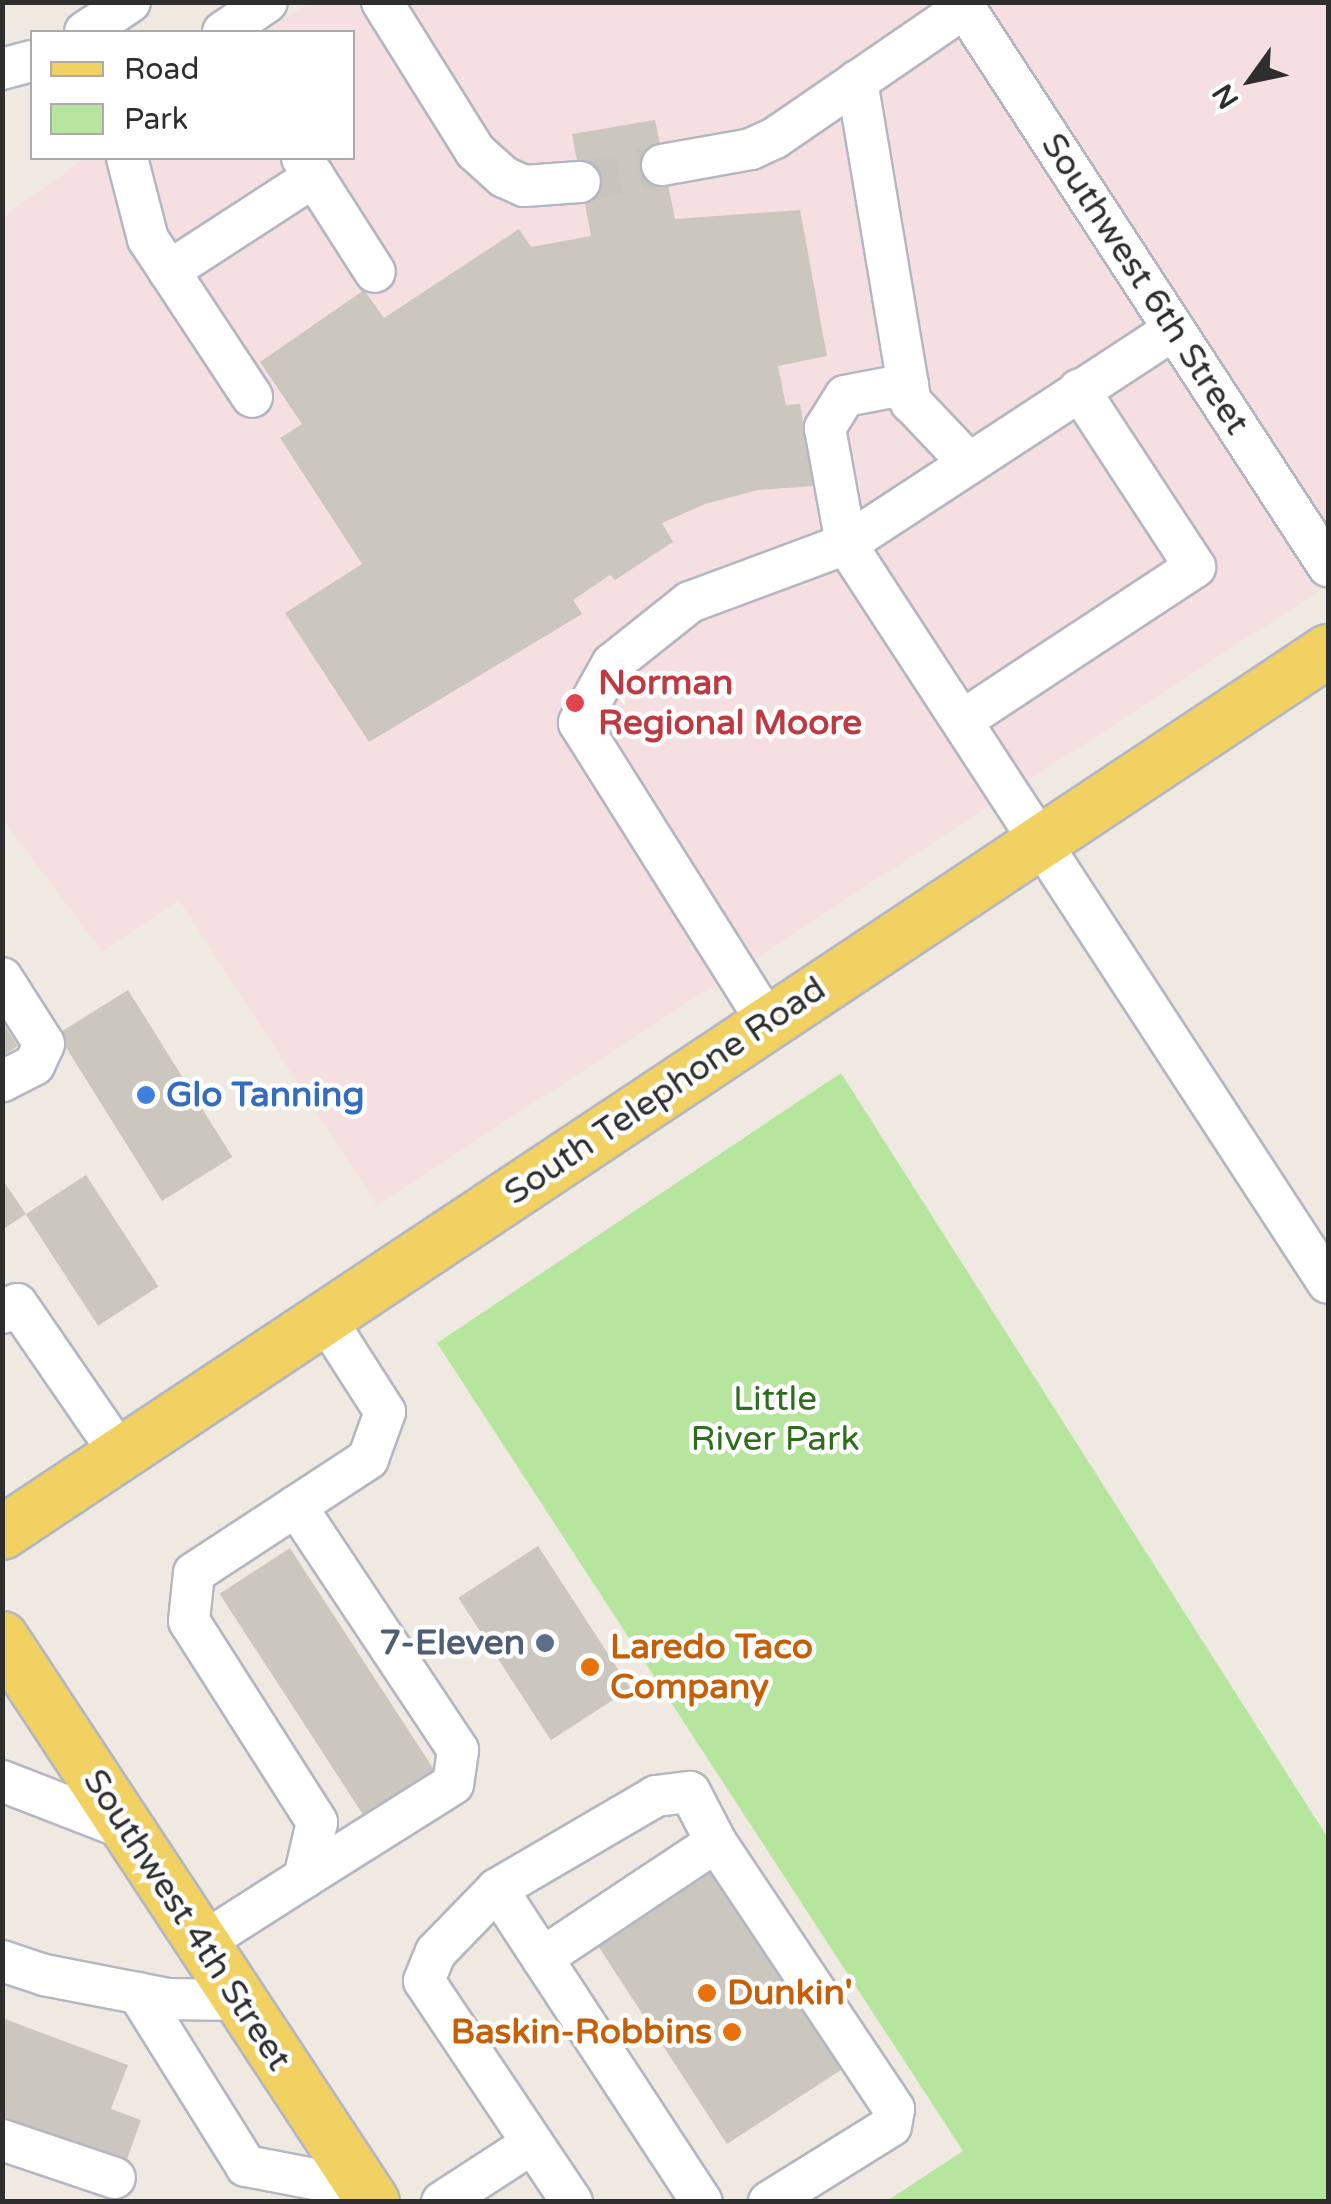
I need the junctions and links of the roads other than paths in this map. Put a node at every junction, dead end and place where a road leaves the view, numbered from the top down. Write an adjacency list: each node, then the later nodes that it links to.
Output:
1 (130, 2): 5 (street)
2 (267, 2): 6 (street)
3 (382, 2): 13 (street)
4 (963, 5): 9 (street); 16 (street, Southwest 6th Street)
5 (87, 30)
6 (225, 30)
7 (30, 62): 8 (street)
8 (2, 70)
9 (857, 81): 11 (street); 17 (street)
10 (128, 160): 14 (street)
11 (662, 166)
12 (308, 167): 14 (street); 15 (street)
13 (580, 182)
14 (168, 272): 19 (street)
15 (375, 272)
16 (1174, 329): 18 (street); 22 (street, Southwest 6th Street)
17 (908, 384): 20 (street); 21 (street)
18 (1079, 390): 20 (street); 24 (street)
19 (252, 396)
20 (968, 461): 21 (street)
21 (846, 544): 24 (street); 27 (street)
22 (1328, 566)
23 (1328, 651): 25 (main road, South Telephone Road)
24 (963, 720): 25 (street)
25 (1042, 840): 27 (main road, South Telephone Road); 29 (street)
26 (2, 978): 28 (street)
27 (768, 1023): 31 (main road, South Telephone Road)
28 (2, 1081)
29 (1328, 1283)
30 (2, 1313): 32 (street)
31 (325, 1318): 32 (main road, South Telephone Road); 33 (street)
32 (120, 1454): 34 (main road, South Telephone Road)
33 (296, 1506): 39 (street); 39 (street)
34 (2, 1532)
35 (2, 1638): 37 (main road, Southwest 4th Street)
36 (2, 1780): 37 (street)
37 (126, 1828): 41 (main road, Southwest 4th Street)
38 (716, 1842): 40 (street); 42 (street); 53 (street)
39 (304, 1878): 41 (street)
40 (497, 1889): 42 (street); 47 (street)
41 (202, 1943): 45 (main road, Southwest 4th Street)
42 (542, 1958): 52 (street)
43 (2, 1961): 44 (street)
44 (138, 1993): 45 (street); 49 (street)
45 (240, 2000): 49 (main road, Southwest 4th Street)
46 (2, 2140): 48 (street)
47 (534, 2143): 50 (street); 51 (street)
48 (116, 2178)
49 (369, 2196)
50 (442, 2202)
51 (572, 2202)
52 (702, 2202)
53 (769, 2202)

